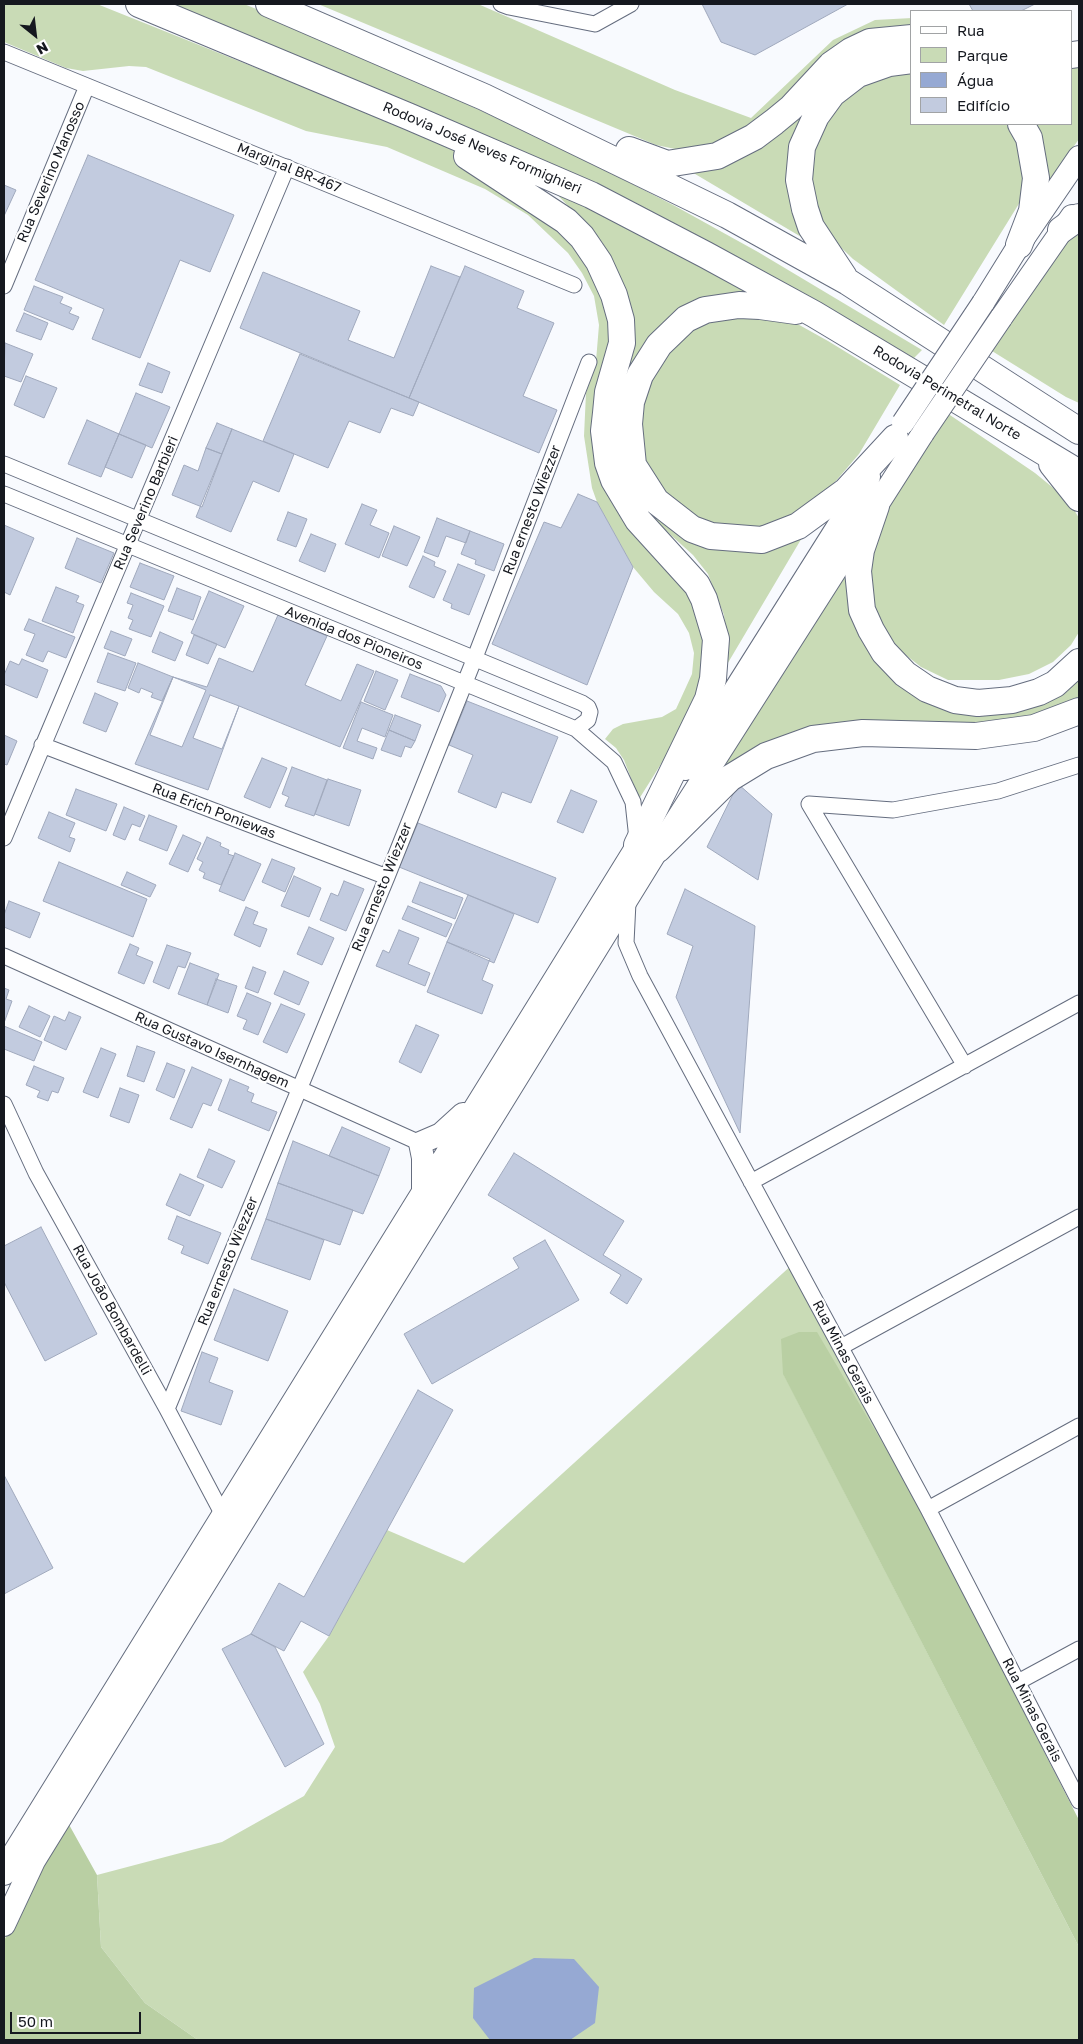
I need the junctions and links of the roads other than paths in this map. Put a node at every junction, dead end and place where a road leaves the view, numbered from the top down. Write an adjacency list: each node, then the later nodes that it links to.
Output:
1 (139, 4): 10 (highway, Rodovia José Neves Formighieri)
2 (269, 4): 9 (highway)
3 (631, 4): 4 (street)
4 (506, 5)
5 (910, 38): 9 (highway)
6 (4, 52): 8 (street, Marginal BR-467)
7 (910, 60): 17 (highway)
8 (87, 86): 13 (street, Marginal BR-467); 19 (street, Rua Severino Manosso)
9 (484, 97): 17 (highway)
10 (410, 117): 20 (highway, Rodovia José Neves Formighieri); 46 (highway)
11 (1022, 125): 16 (highway)
12 (1079, 157): 16 (main road)
13 (288, 167): 18 (street, Marginal BR-467); 32 (street, Rua Severino Barbieri)
14 (1079, 205): 15 (main road)
15 (1070, 223): 24 (main road, bridge)
16 (1019, 245): 24 (main road, bridge)
17 (848, 282): 22 (highway)
18 (574, 285)
19 (4, 286)
20 (814, 314): 24 (highway); 26 (highway, Rodovia Perimetral Norte)
21 (589, 362): 38 (street, Rua ernesto Wiezzer)
22 (1050, 414): 23 (highway); 25 (highway)
23 (1079, 420)
24 (907, 431): 31 (main road); 46 (main road)
25 (1079, 431)
26 (1030, 443): 28 (highway, Rodovia Perimetral Norte); 30 (highway)
27 (4, 464): 32 (street)
28 (1079, 473)
29 (4, 494): 33 (street, Avenida dos Pioneiros)
30 (1079, 498)
31 (876, 506): 39 (highway); 46 (main road)
32 (139, 521): 33 (street, Rua Severino Barbieri); 34 (street)
33 (128, 545): 35 (street, Avenida dos Pioneiros); 43 (street, Rua Severino Barbieri)
34 (229, 558): 35 (street); 36 (street)
35 (220, 583): 37 (street, Avenida dos Pioneiros)
36 (345, 606): 37 (street); 38 (street)
37 (335, 630): 40 (street, Avenida dos Pioneiros)
38 (474, 660): 40 (street, Rua ernesto Wiezzer); 42 (street)
39 (1079, 662)
40 (465, 683): 42 (street, Avenida dos Pioneiros); 47 (street, Rua ernesto Wiezzer)
41 (1079, 711): 46 (highway)
42 (576, 729): 46 (street, Avenida dos Pioneiros)
43 (42, 745): 45 (street, Rua Severino Barbieri); 47 (street, Rua Erich Poniewas)
44 (1079, 765): 51 (street)
45 (4, 838)
46 (647, 847): 48 (main road); 53 (main road)
47 (387, 877): 52 (street, Rua ernesto Wiezzer)
48 (628, 898): 56 (street, Rua Minas Gerais); 68 (main road)
49 (4, 956): 52 (street, Rua Gustavo Isernhagem)
50 (1079, 1003): 51 (street)
51 (965, 1066): 56 (street)
52 (299, 1089): 55 (street, Rua Gustavo Isernhagem); 60 (street, Rua ernesto Wiezzer)
53 (484, 1094): 55 (main road); 57 (main road)
54 (5, 1112): 60 (street, Rua João Bombardelli)
55 (420, 1143): 57 (main road)
56 (751, 1182): 59 (street, Rua Minas Gerais)
57 (423, 1193): 63 (main road)
58 (1079, 1217): 59 (street)
59 (841, 1347): 62 (street, Rua Minas Gerais)
60 (167, 1408): 63 (street, Rua João Bombardelli)
61 (1079, 1426): 62 (street)
62 (928, 1509): 65 (street, Rua Minas Gerais)
63 (223, 1516): 67 (main road)
64 (1079, 1649): 65 (street)
65 (1018, 1682): 66 (street, Rua Minas Gerais)
66 (1079, 1801)
67 (4, 1874)
68 (4, 1924)

